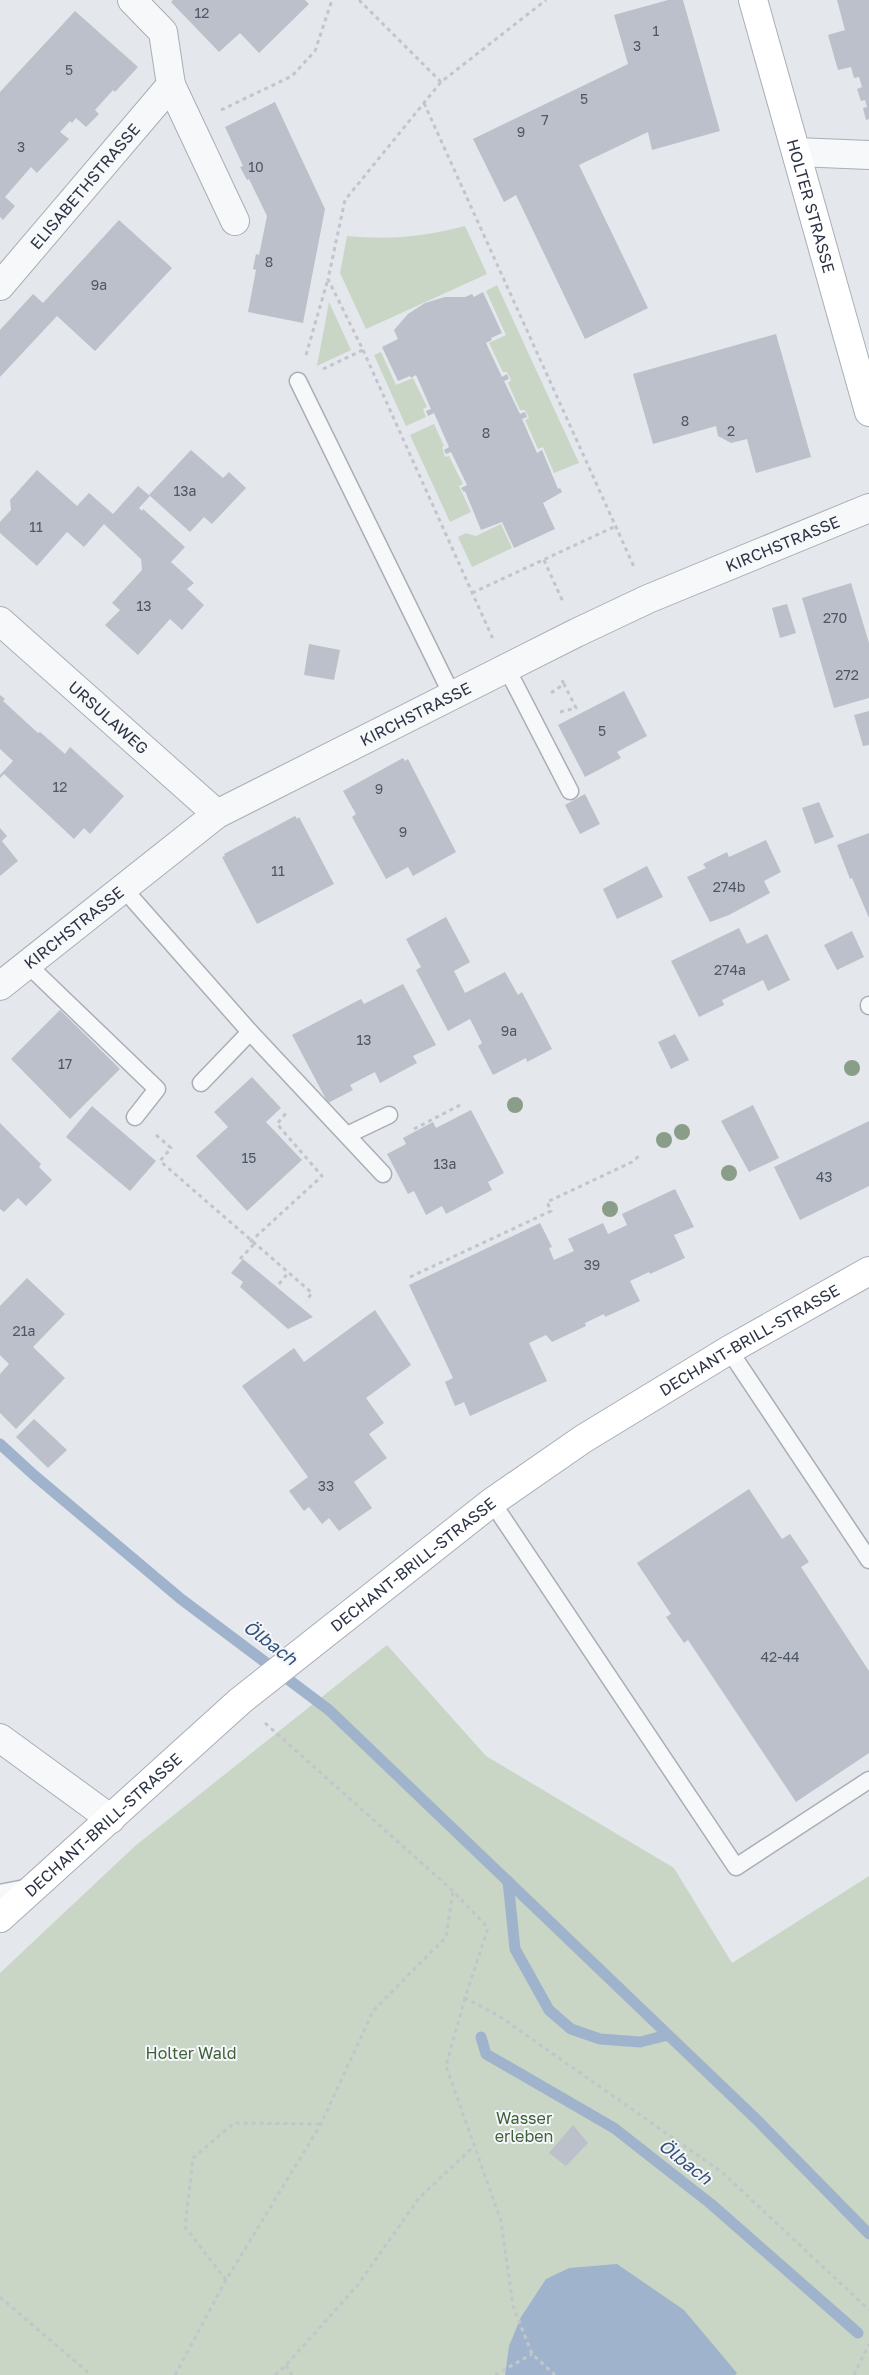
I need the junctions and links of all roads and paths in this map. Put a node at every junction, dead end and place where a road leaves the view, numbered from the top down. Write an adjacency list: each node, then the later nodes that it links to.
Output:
1 (132, 0): 7 (street)
2 (332, 0): 9 (path)
3 (358, 0): 6 (path)
4 (546, 0): 6 (path)
5 (753, 0): 10 (street, HOLTER STRASSE)
6 (441, 82): 8 (path)
7 (172, 85): 9 (street); 14 (street, ELISABETHSTRASSE)
8 (424, 103): 13 (path); 20 (path)
9 (190, 125): 12 (street)
10 (796, 152): 11 (street); 18 (street, HOLTER STRASSE)
11 (869, 155)
12 (235, 221)
13 (328, 279): 15 (path); 16 (path)
14 (0, 286)
15 (309, 346)
16 (363, 350): 17 (path); 22 (path)
17 (298, 381): 29 (lane)
18 (869, 412)
19 (869, 508): 23 (street, KIRCHSTRASSE)
20 (616, 526): 21 (path); 23 (path)
21 (544, 560): 22 (path); 25 (path)
22 (472, 592): 27 (path)
23 (648, 599): 25 (street, KIRCHSTRASSE)
24 (0, 621): 33 (street, URSULAWEG)
25 (576, 632): 26 (street, KIRCHSTRASSE)
26 (546, 647): 27 (street, KIRCHSTRASSE); 28 (path)
27 (506, 667): 29 (street, KIRCHSTRASSE); 32 (lane)
28 (564, 684): 30 (path); 31 (path)
29 (452, 695): 33 (street, KIRCHSTRASSE)
30 (550, 702)
31 (555, 710)
32 (570, 791)
33 (217, 814): 34 (street, KIRCHSTRASSE)
34 (123, 888): 35 (street, KIRCHSTRASSE); 37 (lane)
35 (27, 964): 36 (street, KIRCHSTRASSE); 41 (lane)
36 (0, 986)
37 (250, 1032): 38 (lane); 39 (lane)
38 (201, 1083)
39 (305, 1091): 42 (lane); 45 (path)
40 (389, 1115): 42 (lane)
41 (135, 1117): 45 (path)
42 (347, 1135): 44 (lane)
43 (639, 1156): 49 (path)
44 (383, 1174)
45 (252, 1243): 46 (path); 48 (path)
46 (240, 1259)
47 (869, 1271): 52 (street, DECHANT-BRILL-STRASSE)
48 (288, 1273): 50 (path); 51 (path)
49 (410, 1277)
50 (279, 1284)
51 (306, 1301)
52 (729, 1350): 53 (street, DECHANT-BRILL-STRASSE); 54 (lane)
53 (492, 1502): 55 (street, DECHANT-BRILL-STRASSE); 57 (lane)
54 (869, 1560)
55 (250, 1694): 58 (street, DECHANT-BRILL-STRASSE); 60 (path)
56 (0, 1738): 58 (street)
57 (869, 1780)
58 (111, 1819): 59 (street, DECHANT-BRILL-STRASSE)
59 (37, 1886): 61 (lane); 62 (street, DECHANT-BRILL-STRASSE)
60 (453, 1891): 63 (path); 64 (path)
61 (0, 1893)
62 (0, 1918)
63 (465, 1998): 65 (path); 68 (path)
64 (321, 2124): 66 (path); 66 (path)
65 (473, 2147): 70 (path); 71 (path)
66 (226, 2280): 73 (path)
67 (0, 2297): 72 (path)
68 (869, 2310)
69 (869, 2344): 78 (path)
70 (532, 2354): 76 (path); 77 (path)
71 (286, 2365): 74 (path); 75 (path)
72 (91, 2375)
73 (175, 2375)
74 (275, 2375)
75 (292, 2375)
76 (495, 2375)
77 (555, 2375)
78 (854, 2375)

